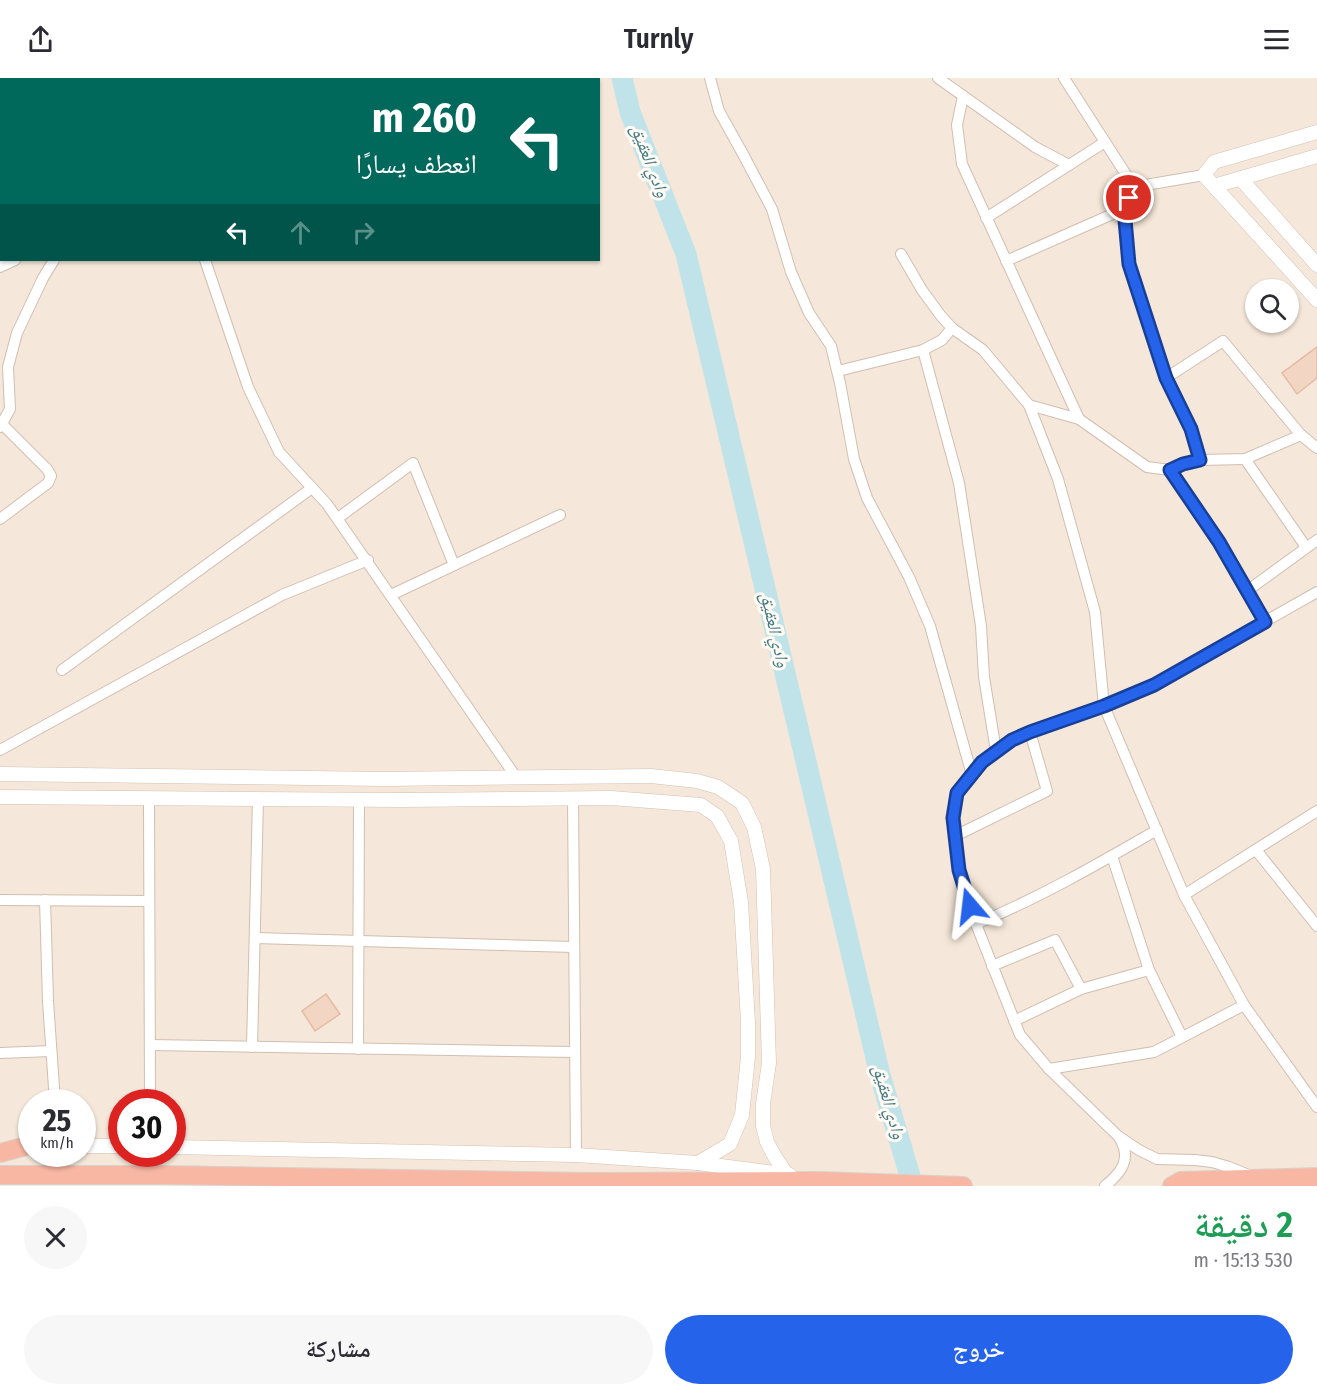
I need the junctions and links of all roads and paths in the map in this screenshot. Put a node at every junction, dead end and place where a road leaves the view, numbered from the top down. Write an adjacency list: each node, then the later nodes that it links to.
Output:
1 (710, 78): 23 (street)
2 (938, 78): 4 (street)
3 (1064, 78): 6 (street)
4 (963, 96): 8 (street); 14 (street)
5 (1317, 132): 9 (street)
6 (1105, 142): 8 (street); 12 (street)
7 (1317, 156): 10 (street)
8 (1070, 165): 14 (street)
9 (1204, 175): 11 (street); 12 (street)
10 (1240, 178): 11 (street); 19 (street)
11 (1214, 186): 20 (street)
12 (1134, 187): 13 (street)
13 (1124, 209): 18 (street); 24 (street)
14 (986, 218): 18 (street)
15 (900, 254): 21 (street)
16 (53, 261): 27 (street)
17 (205, 261): 35 (street)
18 (1006, 261): 28 (street)
19 (1317, 265)
20 (1317, 300)
21 (952, 328): 22 (street); 26 (street)
22 (923, 350): 23 (street); 51 (street)
23 (837, 371): 53 (street)
24 (1166, 378): 30 (street); 33 (street)
25 (0, 400): 27 (street)
26 (1029, 405): 28 (street); 48 (street)
27 (10, 410): 29 (street)
28 (1079, 419): 34 (street)
29 (1, 426): 38 (street)
30 (1301, 435): 31 (street); 32 (street)
31 (1317, 448)
32 (1245, 459): 33 (street); 40 (street)
33 (1200, 460): 34 (street)
34 (1170, 470): 43 (street)
35 (312, 488): 37 (street); 47 (street)
36 (560, 515): 42 (street)
37 (338, 518): 41 (street); 42 (street)
38 (0, 519)
39 (1317, 540): 40 (street)
40 (1306, 547): 43 (street)
41 (368, 560): 45 (street); 50 (street)
42 (454, 566): 45 (street)
43 (1247, 591): 46 (street)
44 (1317, 592): 46 (street)
45 (391, 595): 55 (street)
46 (1265, 622): 48 (street)
47 (62, 670)
48 (1104, 706): 49 (street); 63 (street)
49 (1030, 732): 51 (street); 64 (street)
50 (0, 750)
51 (996, 752): 53 (street)
52 (0, 774): 54 (street)
53 (972, 775): 64 (street)
54 (295, 777): 55 (street); 60 (street)
55 (516, 777): 89 (street)
56 (0, 797): 57 (street)
57 (149, 798): 59 (street); 70 (street)
58 (573, 798): 61 (street); 75 (street); 88 (street)
59 (258, 799): 60 (street); 73 (street)
60 (297, 799): 61 (street)
61 (359, 800): 74 (street)
62 (1317, 812): 65 (street)
63 (1157, 830): 66 (street); 67 (street)
64 (955, 836): 71 (street)
65 (1256, 850): 67 (street); 72 (street)
66 (1112, 856): 71 (street); 77 (street)
67 (1184, 895): 79 (street)
68 (0, 900): 69 (street)
69 (45, 900): 70 (street); 85 (street)
70 (149, 901): 82 (street)
71 (976, 924): 76 (street)
72 (1317, 926)
73 (255, 938): 74 (street); 83 (street)
74 (357, 941): 75 (street); 84 (street)
75 (574, 947): 86 (street)
76 (992, 966): 78 (street); 80 (street)
77 (1149, 970): 78 (street); 81 (street)
78 (1081, 989): 80 (street)
79 (1244, 1005): 81 (street); 93 (street)
80 (1014, 1021): 90 (street)
81 (1182, 1038): 90 (street)
82 (150, 1045): 83 (street); 92 (street)
83 (252, 1047): 84 (street)
84 (358, 1049): 86 (street)
85 (51, 1051): 87 (street); 91 (street)
86 (575, 1052): 100 (street)
87 (0, 1053)
88 (748, 1057): 89 (street); 101 (street)
89 (769, 1058): 105 (street)
90 (1049, 1069): 94 (street)
91 (54, 1089)
92 (150, 1089)
93 (1315, 1100)
94 (1118, 1136): 104 (street); 107 (street)
95 (0, 1146): 96 (street)
96 (18, 1146)
97 (186, 1147): 100 (street)
98 (18, 1149): 99 (highway)
99 (0, 1153)
100 (576, 1155): 101 (street)
101 (698, 1163): 105 (street)
102 (0, 1175): 105 (highway)
103 (1317, 1177): 104 (highway)
104 (1256, 1178): 108 (highway)
105 (801, 1180): 106 (highway)
106 (963, 1186)
107 (1105, 1186)
108 (1172, 1186)

